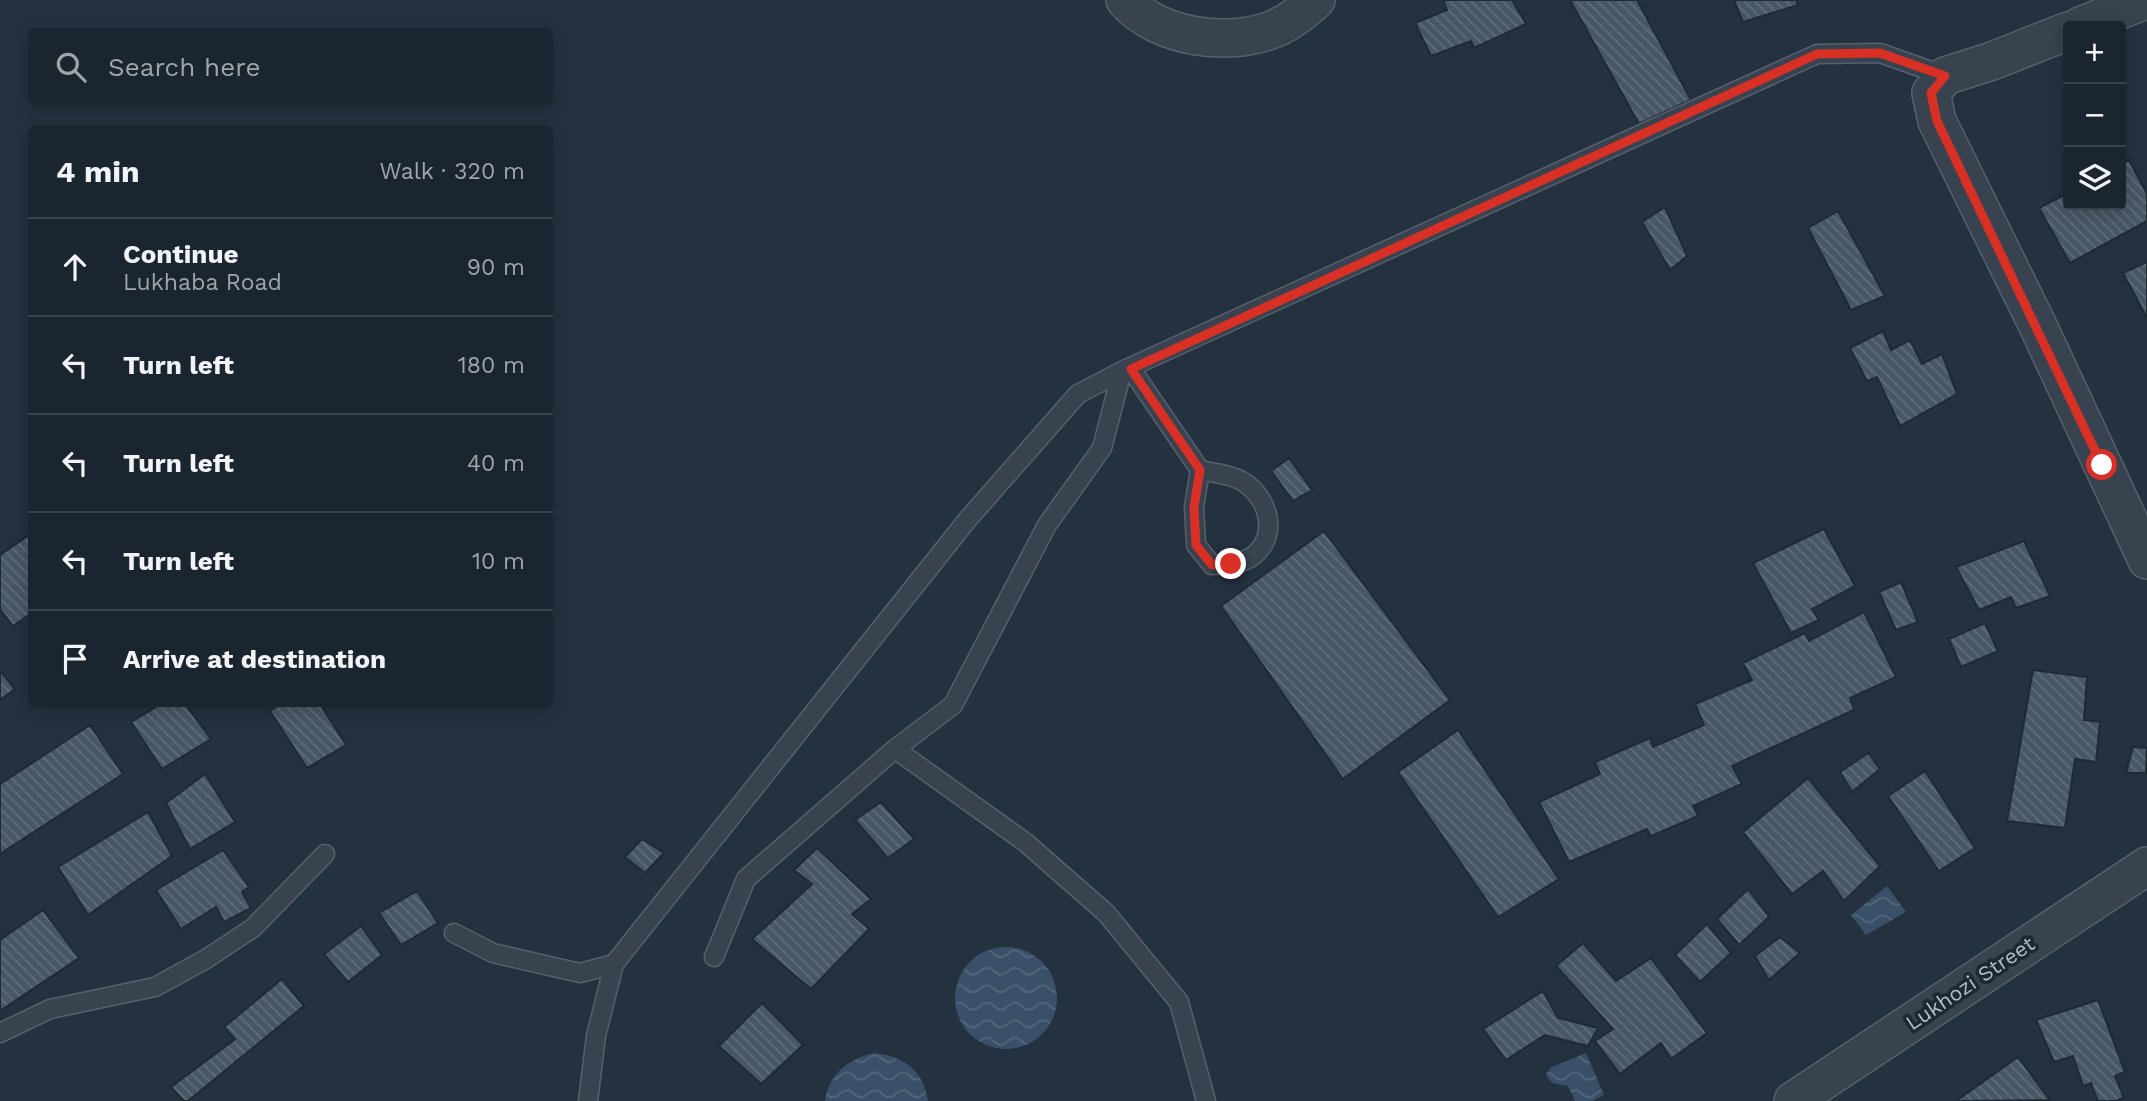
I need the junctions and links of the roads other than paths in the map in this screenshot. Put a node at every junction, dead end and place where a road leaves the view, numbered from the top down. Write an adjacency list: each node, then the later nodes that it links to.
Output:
1 (1125, 0): 2 (street)
2 (1316, 0)
3 (2146, 0): 4 (street)
4 (2093, 21)
5 (2063, 33): 6 (street)
6 (1945, 76): 7 (lane); 9 (street)
7 (1127, 370): 8 (lane); 10 (lane); 15 (lane)
8 (1200, 470): 8 (lane)
9 (2147, 560)
10 (895, 750): 14 (lane); 18 (lane)
11 (325, 854): 16 (lane)
12 (2147, 866): 19 (street, Lukhozi Street)
13 (454, 933): 15 (lane)
14 (714, 957)
15 (614, 964): 17 (lane)
16 (0, 1033)
17 (588, 1101)
18 (1206, 1101)
19 (1793, 1101)

